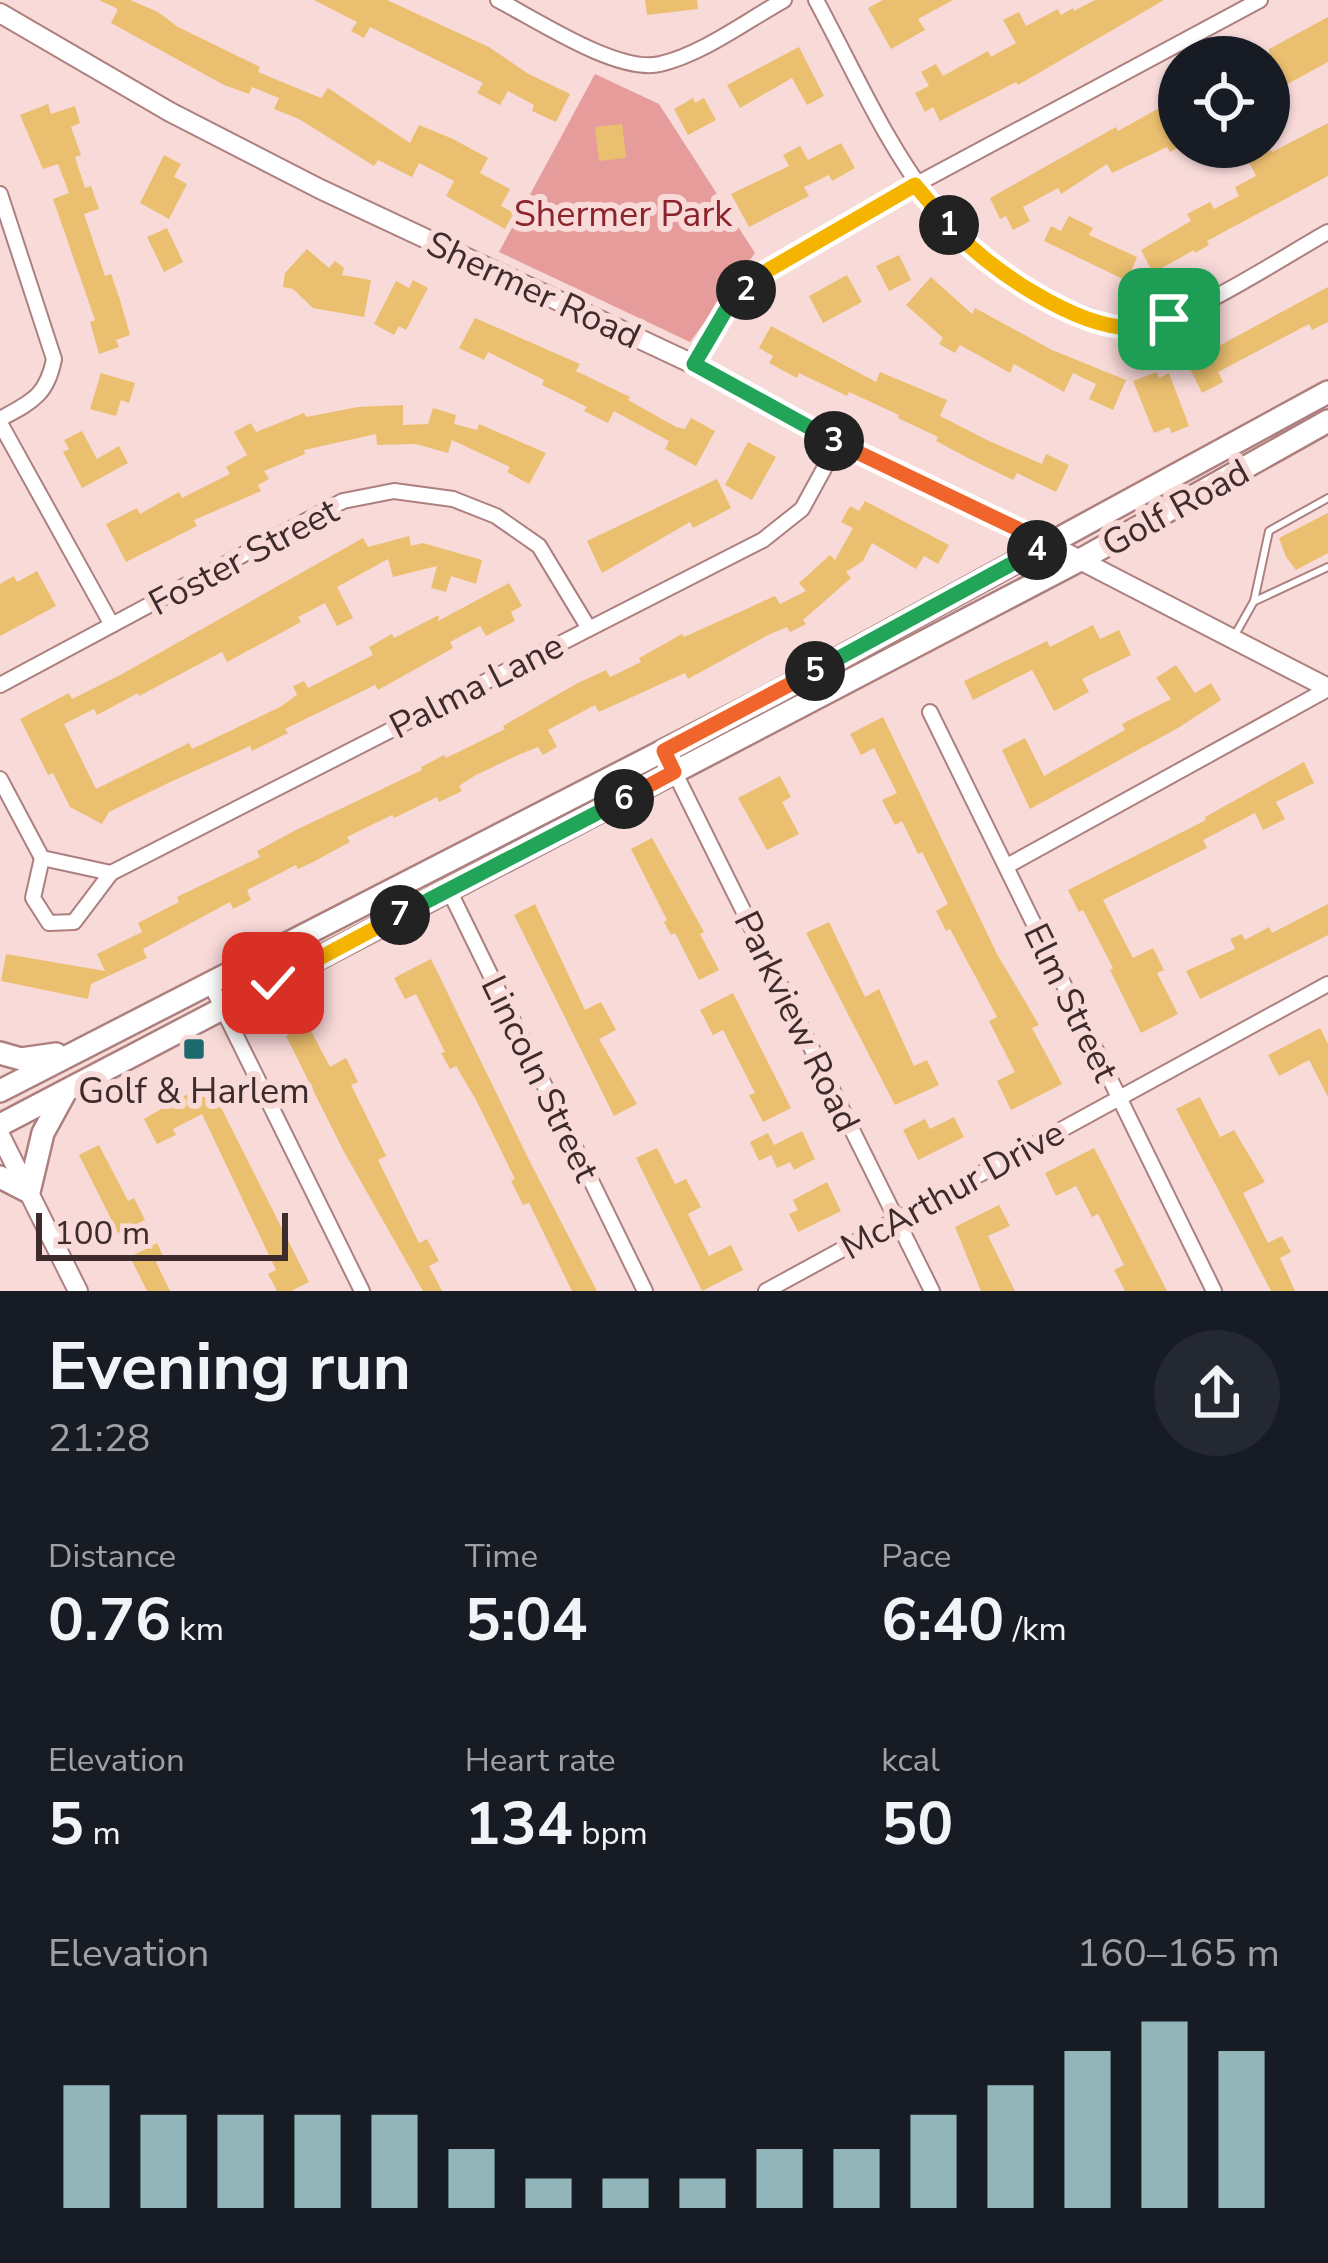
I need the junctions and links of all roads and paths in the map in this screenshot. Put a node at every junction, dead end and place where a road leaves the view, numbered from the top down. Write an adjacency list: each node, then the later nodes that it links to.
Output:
1 (498, 0): 2 (street)
2 (784, 0)
3 (816, 0): 6 (street)
4 (1261, 0): 6 (street)
5 (0, 14): 9 (main road, Shermer Road)
6 (915, 185): 8 (street); 9 (street)
7 (0, 194): 11 (street)
8 (1328, 232)
9 (694, 364): 13 (main road, Shermer Road)
10 (1328, 392): 15 (main road, Golf Road)
11 (0, 421): 19 (street)
12 (1328, 421): 16 (main road, Golf Road)
13 (838, 443): 15 (main road, Shermer Road); 20 (street, Palma Lane)
14 (1328, 498): 18 (lane)
15 (1049, 544): 16 (main road, Shermer Road); 25 (main road, Golf Road)
16 (1080, 560): 21 (main road, Shermer Road); 26 (main road, Golf Road)
17 (1328, 566): 18 (lane)
18 (1253, 601): 21 (lane)
19 (112, 625): 20 (street, Foster Street); 22 (street, Foster Street)
20 (588, 627): 31 (street, Palma Lane)
21 (1232, 640): 23 (main road, Shermer Road)
22 (0, 685)
23 (1328, 689): 30 (street)
24 (930, 712): 30 (street, Elm Street)
25 (664, 751): 26 (street, Parkview Road); 29 (main road, Golf Road)
26 (674, 772): 32 (main road, Golf Road); 45 (street, Parkview Road)
27 (0, 779): 28 (street)
28 (42, 858): 31 (street); 31 (street)
29 (437, 865): 32 (street, Lincoln Street); 33 (main road, Golf Road)
30 (1007, 866): 40 (street, Elm Street)
31 (111, 874)
32 (449, 889): 35 (main road, Golf Road); 48 (street, Lincoln Street)
33 (210, 983): 35 (street); 36 (main road, Golf Road)
34 (1328, 984): 40 (street, McArthur Drive)
35 (223, 1009): 39 (main road, Golf Road); 47 (street)
36 (80, 1050): 37 (main road); 38 (main road, Golf Road)
37 (0, 1053)
38 (0, 1090)
39 (66, 1090): 41 (main road, Golf Road); 44 (main road)
40 (1119, 1098): 45 (street, McArthur Drive); 51 (street, Elm Street)
41 (0, 1125)
42 (0, 1135): 44 (main road)
43 (0, 1178): 44 (main road)
44 (28, 1192): 46 (main road)
45 (896, 1220): 49 (street, McArthur Drive); 50 (street, Parkview Road)
46 (78, 1291)
47 (362, 1291)
48 (644, 1291)
49 (766, 1291)
50 (932, 1291)
51 (1214, 1291)

